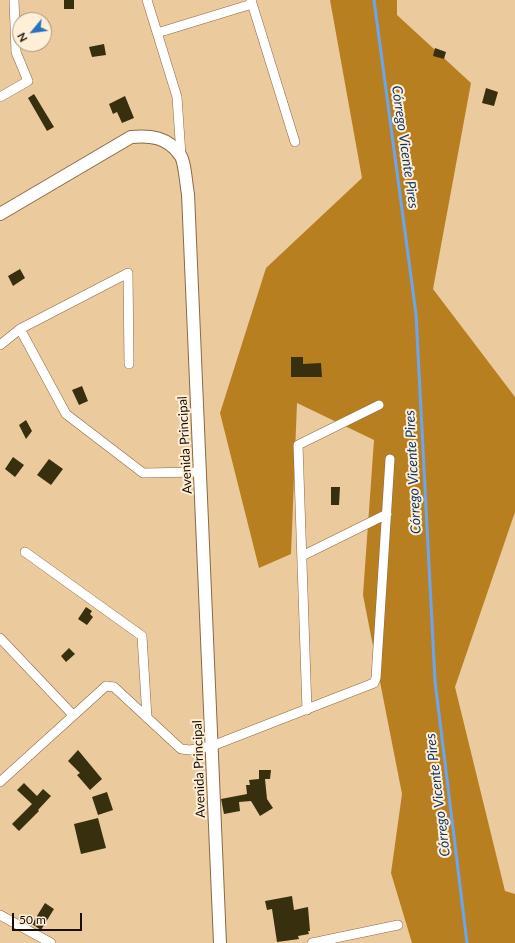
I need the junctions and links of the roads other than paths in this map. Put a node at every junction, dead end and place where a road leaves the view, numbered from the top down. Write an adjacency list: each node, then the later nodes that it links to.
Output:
1 (14, 0): 5 (street)
2 (147, 0): 4 (street)
3 (252, 2): 4 (street); 6 (street)
4 (157, 33): 7 (street)
5 (0, 97)
6 (295, 142)
7 (181, 155): 8 (street); 14 (street, Avenida Principal)
8 (0, 214)
9 (20, 329): 10 (street); 11 (street); 14 (street)
10 (0, 345)
11 (129, 364)
12 (379, 405): 17 (street)
13 (390, 459): 15 (street)
14 (200, 472): 22 (street, Avenida Principal)
15 (387, 514): 17 (street); 19 (street)
16 (25, 552): 21 (street)
17 (302, 556): 19 (street)
18 (0, 638): 20 (street)
19 (307, 710): 22 (street)
20 (73, 715): 21 (street); 23 (street)
21 (147, 718): 22 (street)
22 (212, 746): 27 (street, Avenida Principal)
23 (0, 782)
24 (0, 915): 26 (street)
25 (398, 925): 28 (street)
26 (51, 943)
27 (220, 943)
28 (312, 943)

